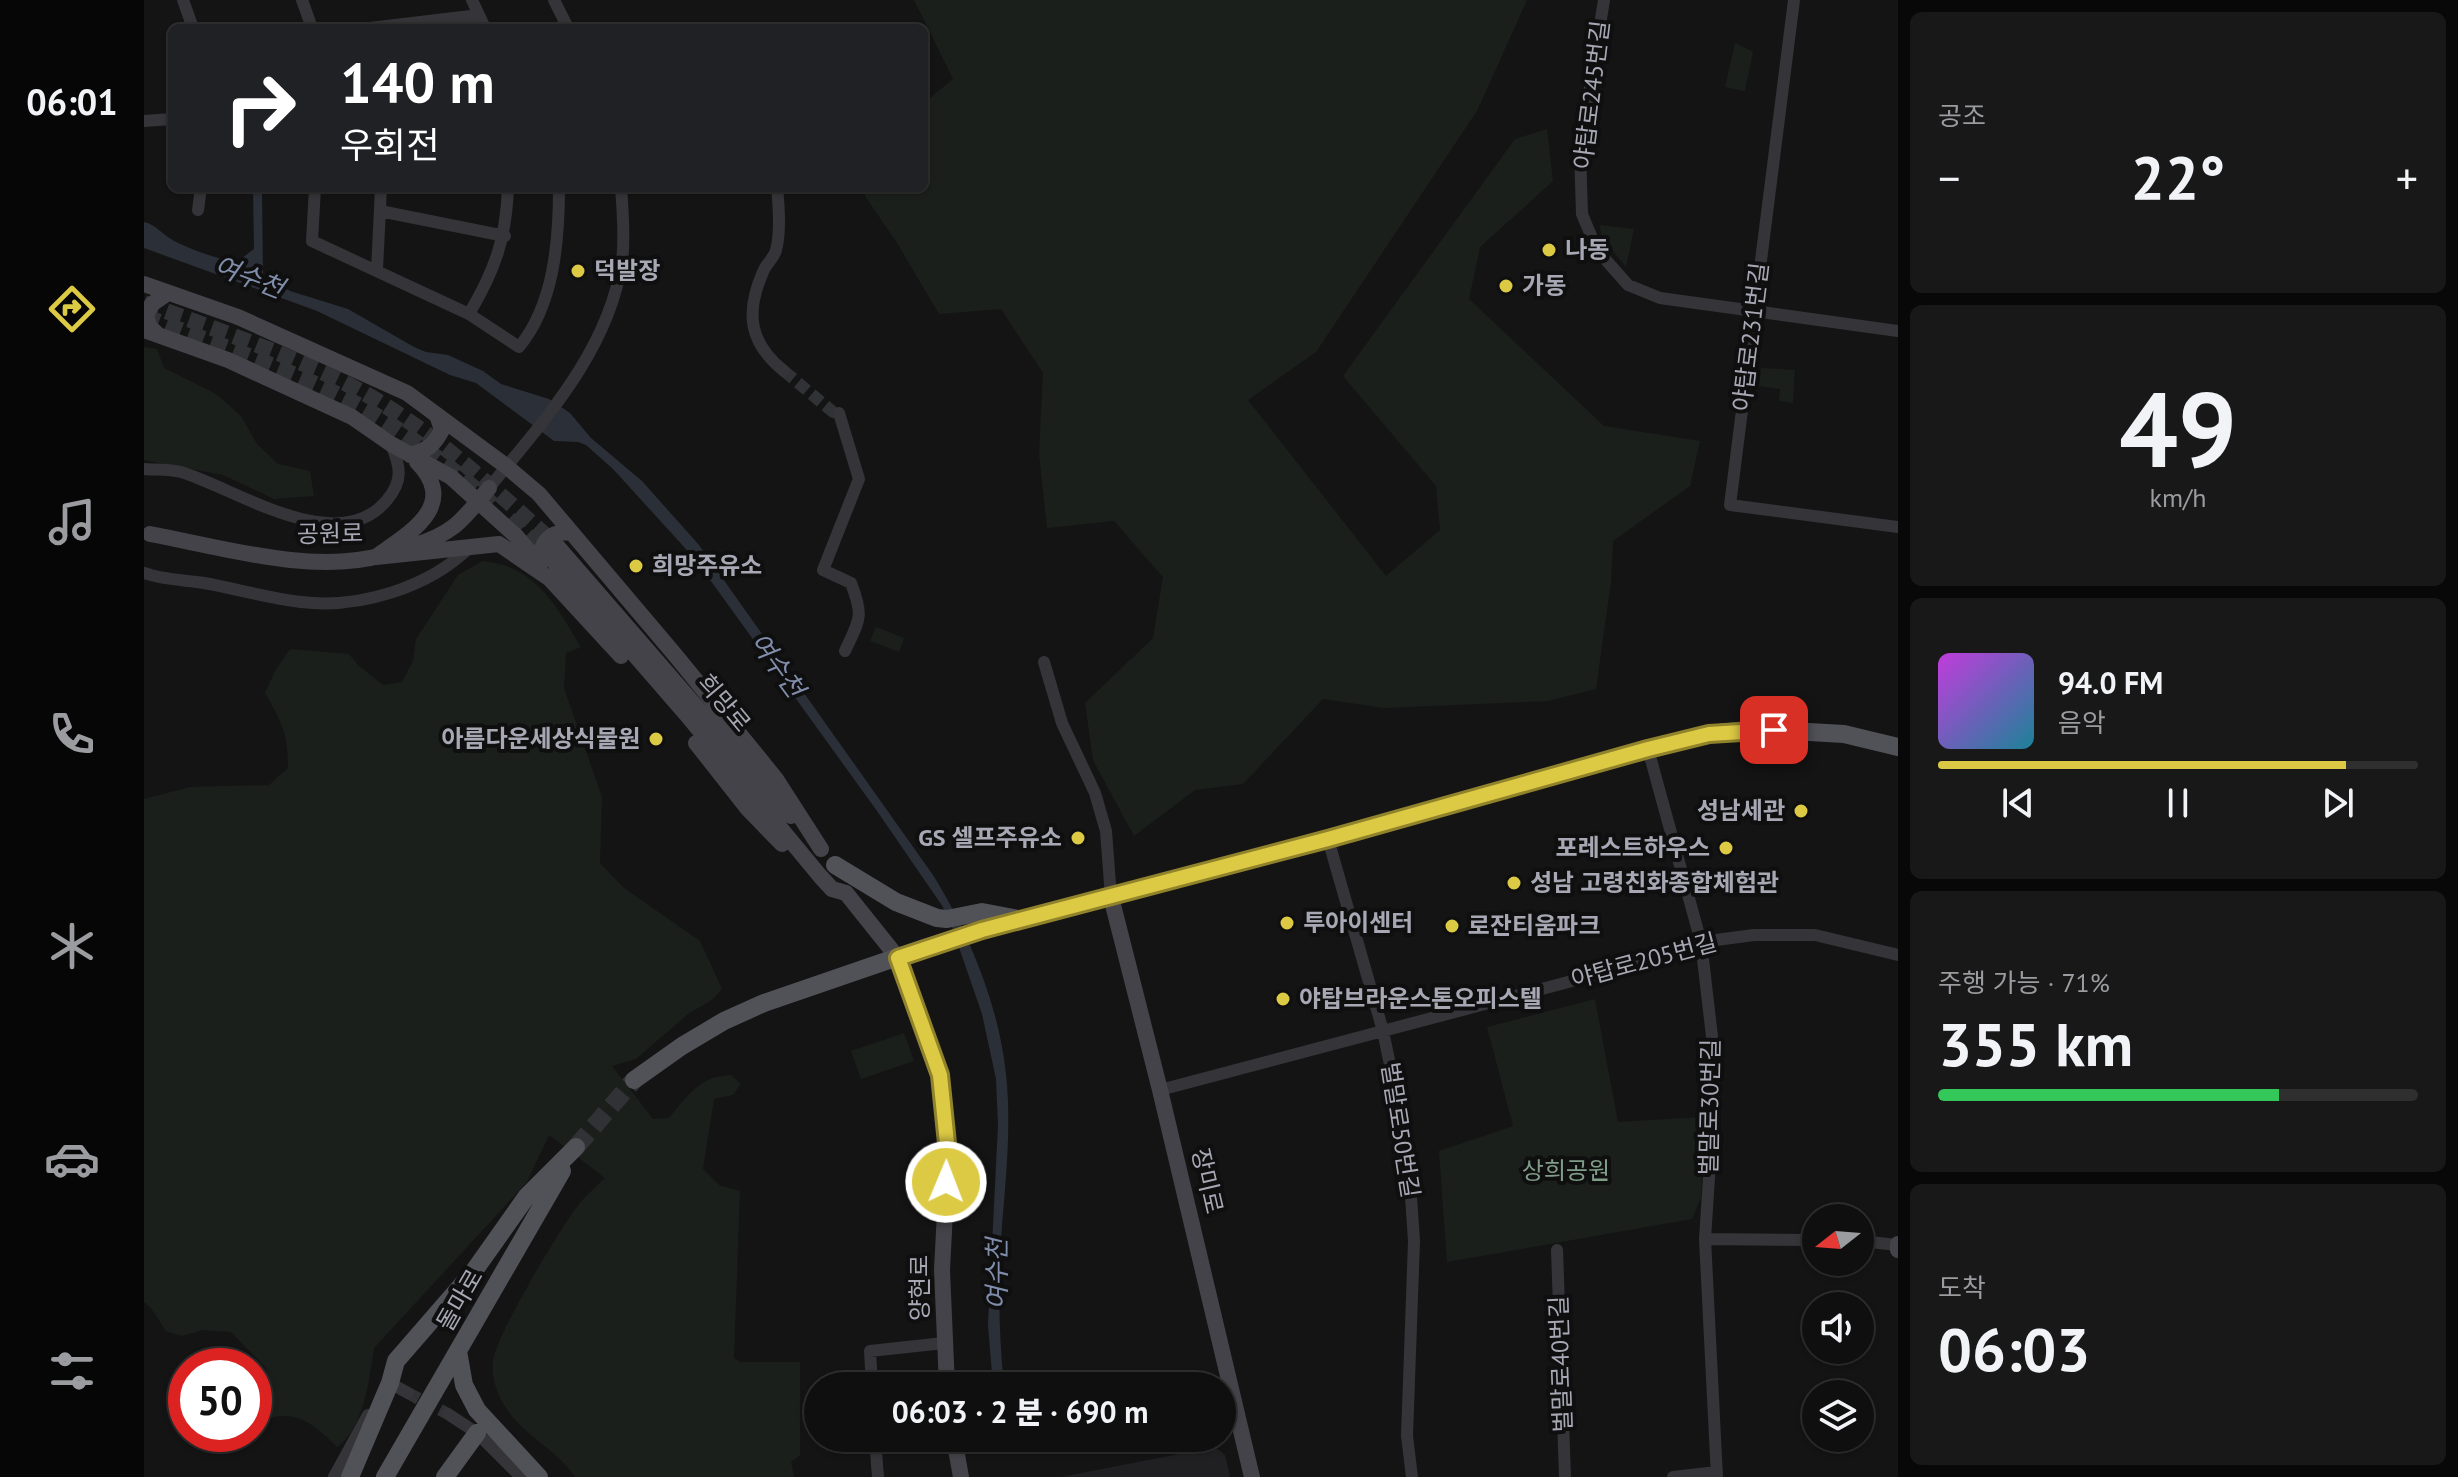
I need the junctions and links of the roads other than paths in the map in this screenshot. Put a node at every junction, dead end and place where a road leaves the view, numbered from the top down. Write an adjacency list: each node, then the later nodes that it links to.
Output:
1 (183, 0): 8 (street)
2 (302, 0): 9 (street)
3 (472, 0): 7 (street)
4 (554, 0): 11 (street)
5 (1604, 0): 27 (street, 야탑로245번길)
6 (1794, 0): 27 (street, 야탑로231번길)
7 (482, 22): 10 (street)
8 (192, 24)
9 (311, 24)
10 (445, 24)
11 (566, 24)
12 (168, 119): 13 (street)
13 (144, 121)
14 (200, 192): 21 (street)
15 (315, 192): 24 (street)
16 (381, 192): 22 (street)
17 (508, 192): 23 (street)
18 (559, 192): 28 (street)
19 (621, 192): 36 (street)
20 (777, 192): 31 (street)
21 (198, 210)
22 (380, 211): 23 (street); 24 (street)
23 (505, 236): 28 (street)
24 (377, 270): 28 (street)
25 (144, 284): 26 (main road)
26 (168, 293): 30 (main road); 33 (main road)
27 (1754, 313): 29 (street, 야탑로245번길); 40 (street, 야탑로231번길)
28 (469, 314)
29 (1898, 331)
30 (151, 333): 34 (main road)
31 (784, 371)
32 (839, 413): 48 (street)
33 (437, 415): 35 (main road); 36 (main road)
34 (391, 444): 35 (main road); 37 (street); 45 (main road)
35 (410, 455): 39 (main road)
36 (506, 466): 38 (street); 41 (main road)
37 (144, 469)
38 (489, 488): 39 (main road, 공원로)
39 (478, 502): 44 (main road); 45 (main road, 공원로)
40 (1898, 527)
41 (572, 533): 44 (main road); 53 (main road)
42 (150, 534): 45 (main road, 공원로)
43 (471, 546): 45 (main road); 46 (street); 47 (main road)
44 (548, 555): 47 (main road); 53 (main road, 희망로); 54 (main road, 희망로)
45 (376, 557)
46 (144, 573)
47 (583, 614): 54 (main road)
48 (845, 651)
49 (1044, 662): 55 (street)
50 (1898, 747): 51 (main road)
51 (1648, 749): 52 (main road); 57 (street, 벌말로30번길)
52 (1328, 839): 55 (main road); 60 (street, 벌말로50번길)
53 (821, 849): 54 (main road, 희망로)
54 (828, 870): 56 (main road); 59 (main road, 희망로)
55 (1111, 897): 56 (main road); 62 (main road, 장미로)
56 (1022, 920): 59 (main road)
57 (1701, 942): 58 (street, 야탑로205번길); 60 (street, 야탑로205번길); 63 (street, 벌말로30번길)
58 (1898, 955)
59 (898, 958): 61 (main road); 68 (main road, 양현로)
60 (1383, 1031): 62 (street, 야탑로205번길); 88 (street, 벌말로50번길)
61 (634, 1080)
62 (1160, 1090): 87 (main road, 장미로)
63 (1705, 1239): 64 (street); 78 (street, 벌말로30번길)
64 (1802, 1240)
65 (1874, 1243): 66 (street)
66 (1898, 1246)
67 (1557, 1250): 89 (street, 벌말로40번길)
68 (944, 1343): 70 (street); 71 (main road, 양현로)
69 (458, 1351): 72 (main road, 돌마로); 81 (main road, 돌마로); 84 (main road)
70 (871, 1372)
71 (946, 1372)
72 (390, 1383): 73 (street); 79 (street); 80 (main road)
73 (408, 1393)
74 (448, 1414): 75 (street)
75 (477, 1433): 82 (main road); 83 (street)
76 (876, 1452): 85 (street)
77 (957, 1452): 86 (main road)
78 (1717, 1475): 90 (street, 벌말로30번길)
79 (334, 1477)
80 (350, 1477)
81 (385, 1477)
82 (445, 1477)
83 (521, 1477)
84 (539, 1477)
85 (878, 1477)
86 (961, 1477)
87 (1252, 1477)
88 (1412, 1477)
89 (1565, 1477)
90 (1673, 1477)

